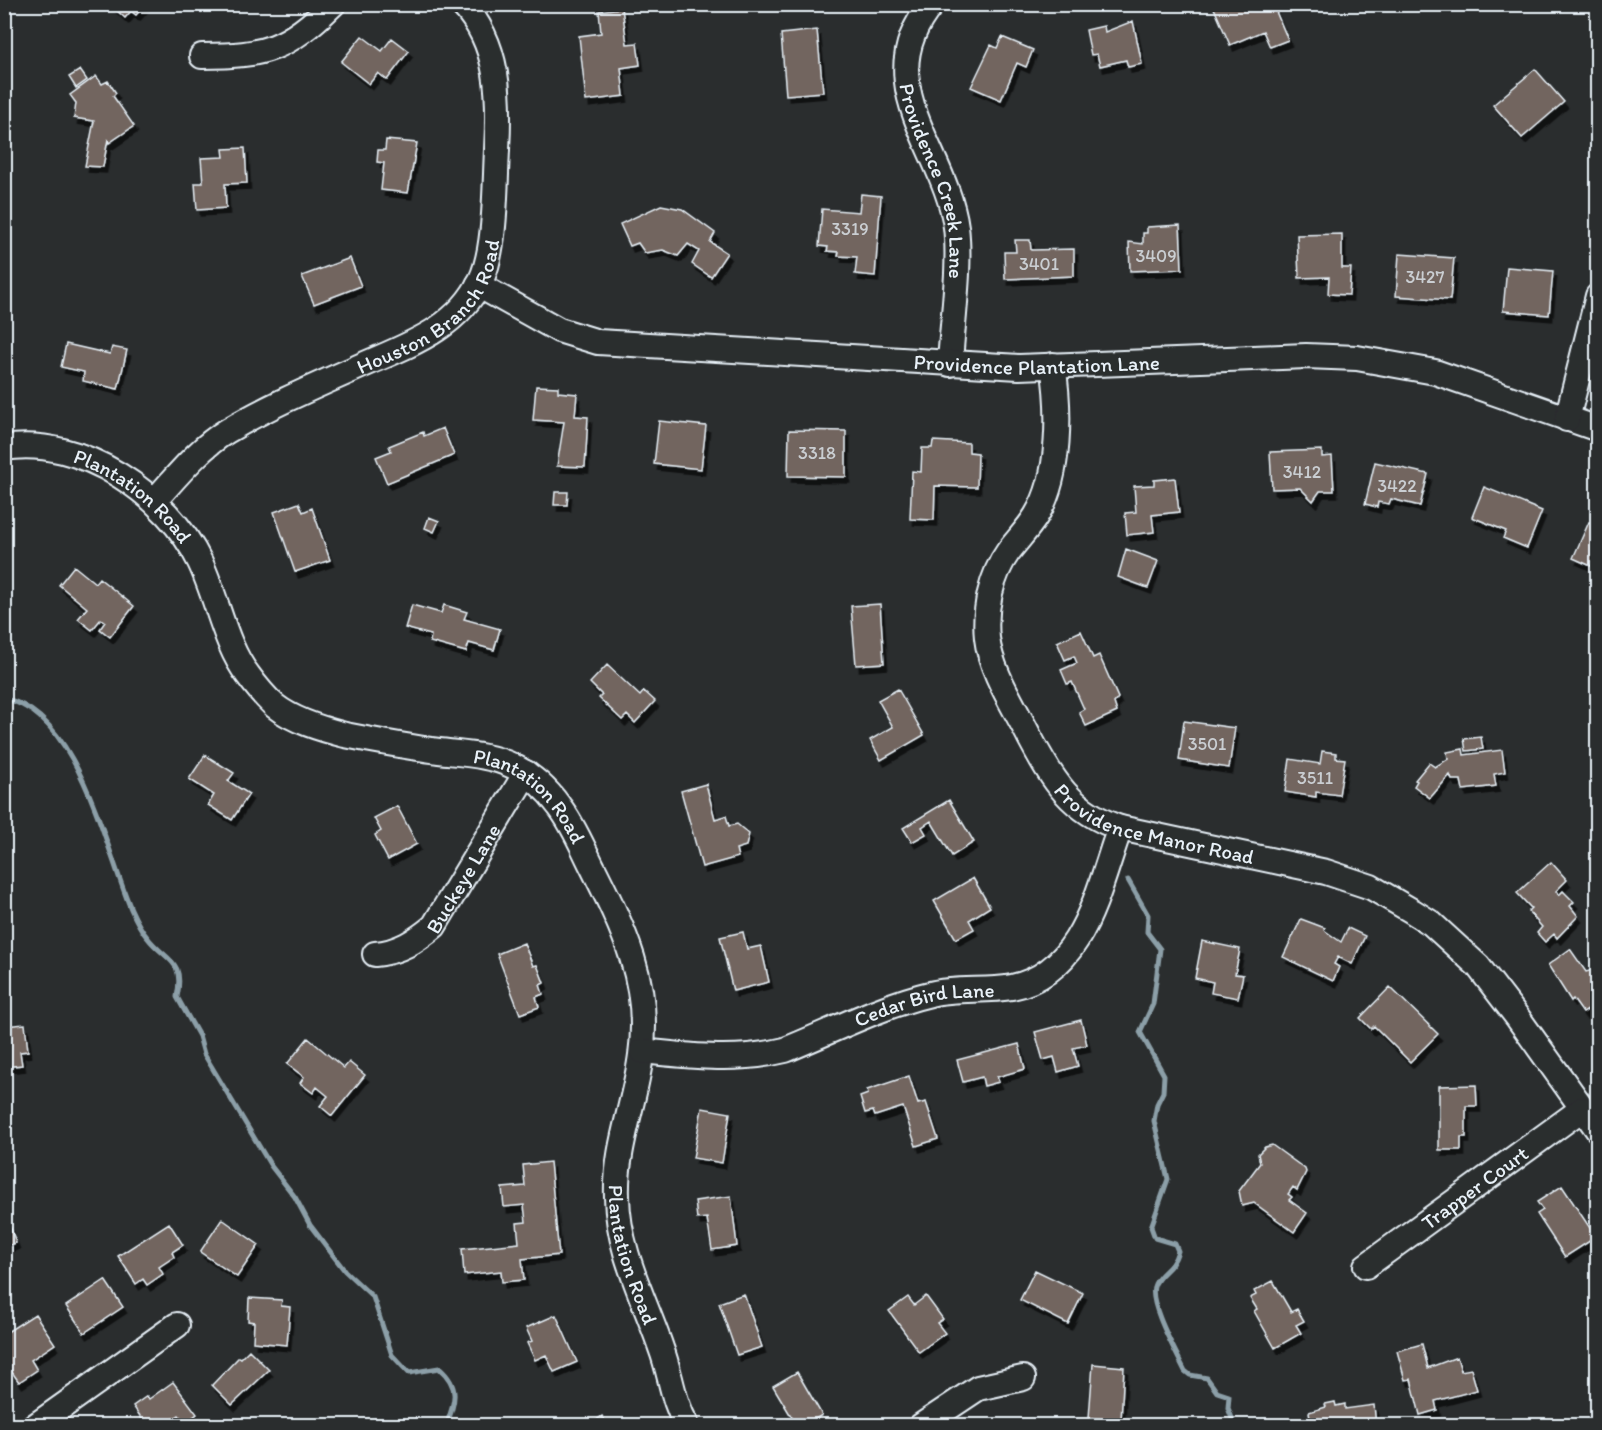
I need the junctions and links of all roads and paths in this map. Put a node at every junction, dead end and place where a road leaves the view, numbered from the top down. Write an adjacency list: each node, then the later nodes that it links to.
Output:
1 (333, 4): 4 (street)
2 (462, 4): 5 (street, Houston Branch Road)
3 (932, 4): 7 (street, Providence Creek Lane)
4 (202, 56)
5 (478, 285): 7 (street, Providence Plantation Lane); 12 (street, Houston Branch Road)
6 (1598, 296): 9 (street)
7 (950, 364): 8 (street, Providence Plantation Lane)
8 (1053, 365): 9 (street, Providence Plantation Lane); 14 (street, Providence Manor Road)
9 (1568, 419): 10 (street, Providence Plantation Lane)
10 (1598, 429)
11 (4, 448): 12 (street, Plantation Road)
12 (155, 500): 13 (street, Plantation Road)
13 (526, 773): 15 (street, Buckeye Lane); 16 (street, Plantation Road)
14 (1120, 828): 16 (street, Cedar Bird Lane); 17 (street, Providence Manor Road)
15 (375, 954)
16 (642, 1051): 23 (street, Plantation Road)
17 (1582, 1109): 18 (street, Providence Manor Road); 19 (street, Trapper Court)
18 (1598, 1130)
19 (1366, 1266)
20 (177, 1324): 22 (street)
21 (1023, 1378): 24 (street)
22 (34, 1425)
23 (687, 1425)
24 (921, 1425)

